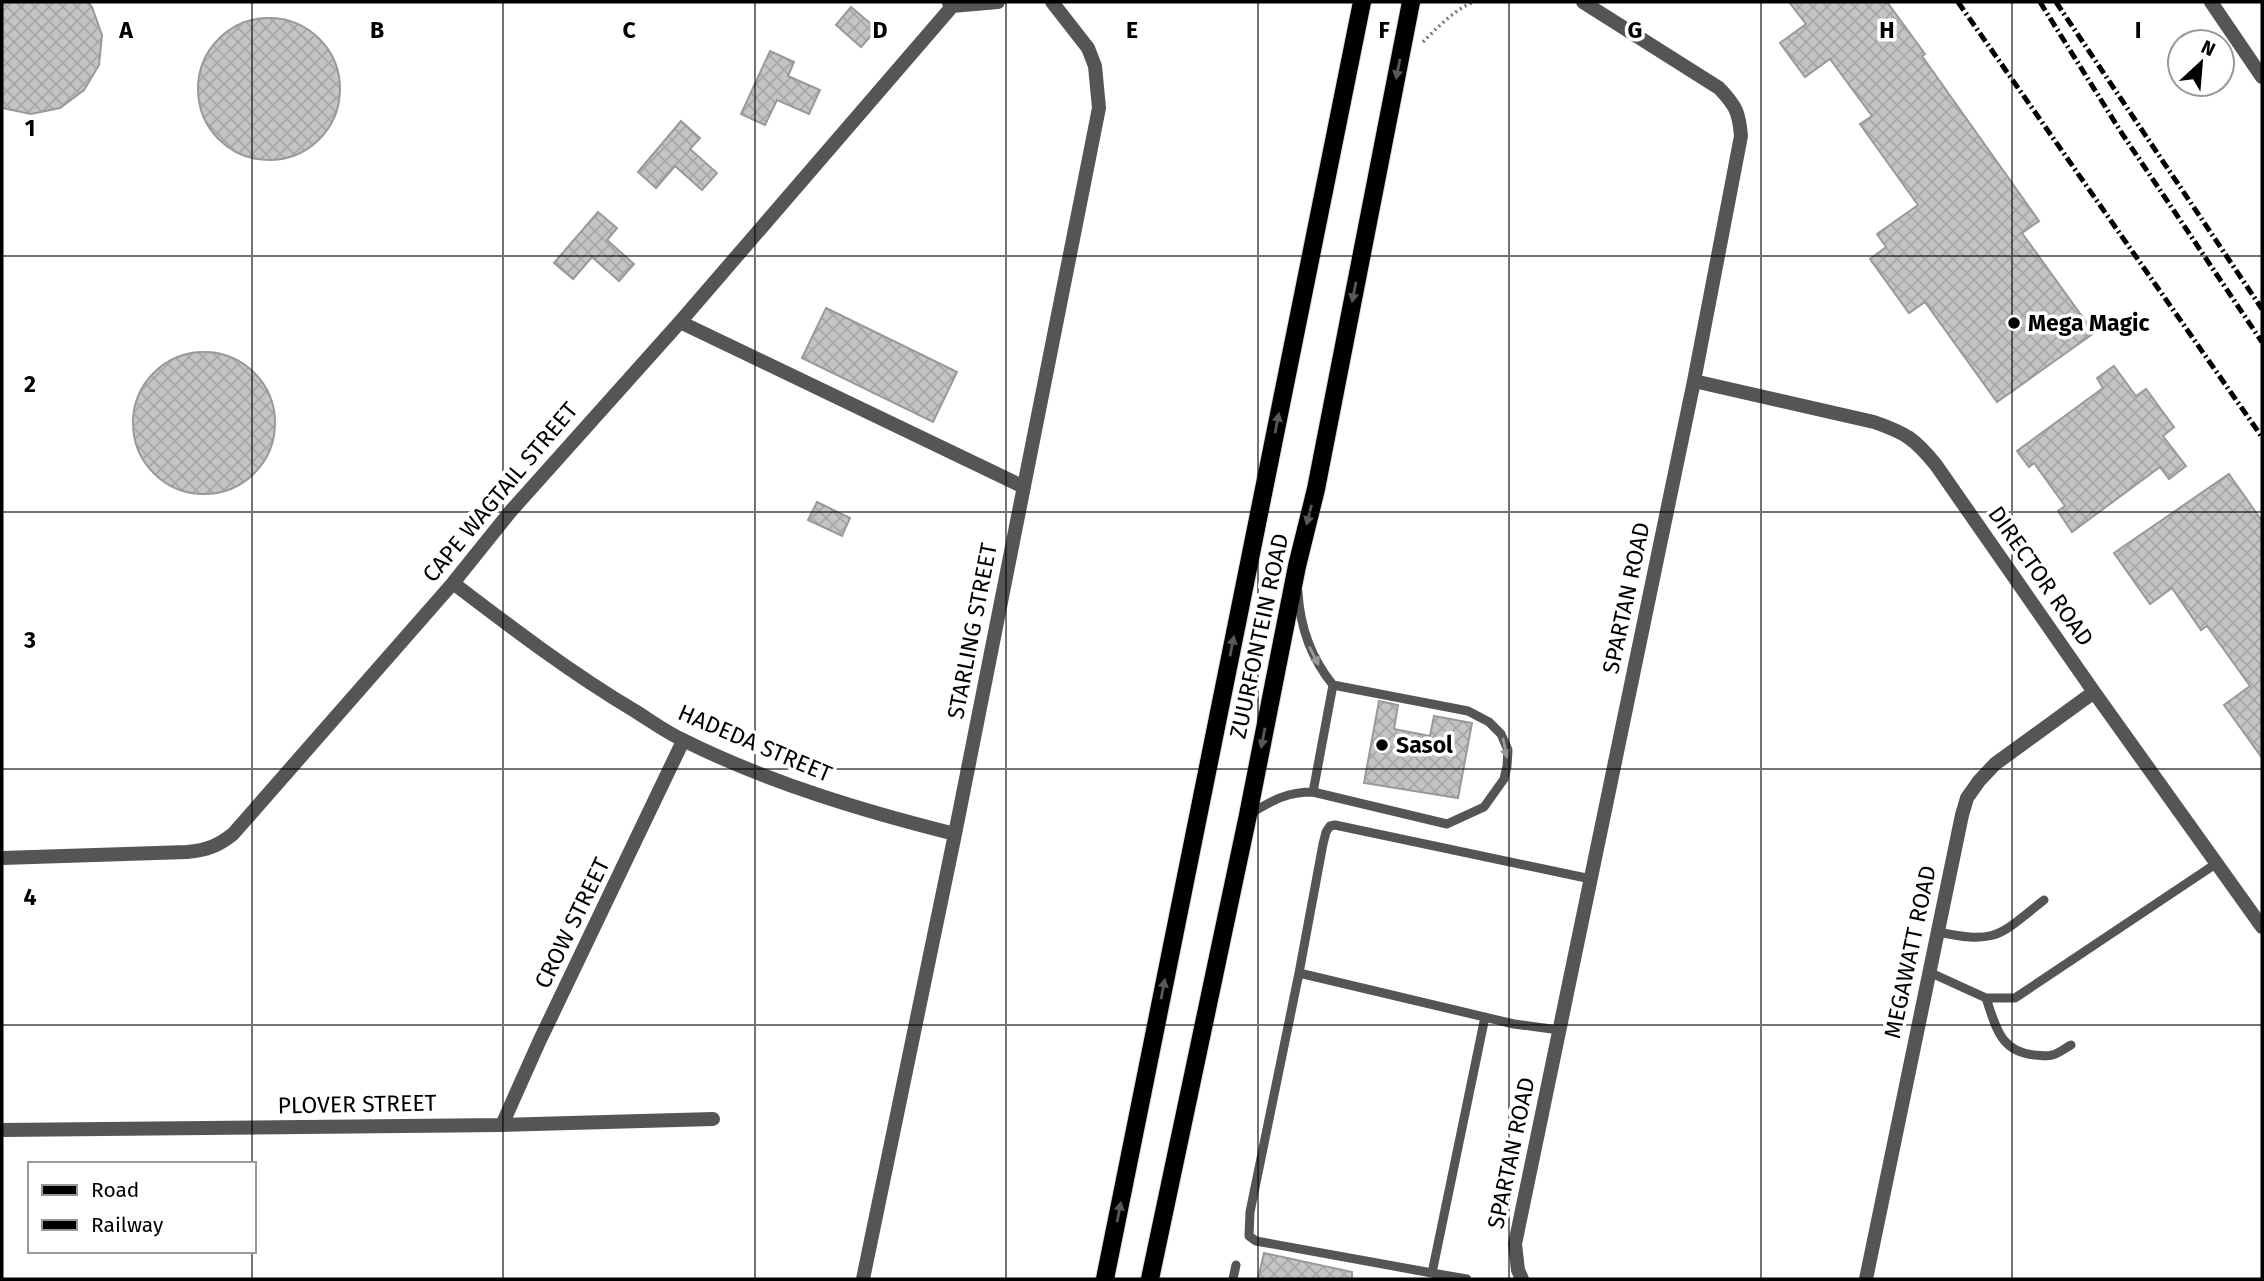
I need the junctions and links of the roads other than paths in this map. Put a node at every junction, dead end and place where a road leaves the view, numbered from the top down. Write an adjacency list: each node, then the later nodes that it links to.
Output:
1 (998, 2): 7 (street)
2 (1052, 2): 11 (street, STARLING STREET)
3 (1362, 2): 38 (main road, ZUURFONTEIN ROAD, one-way to 3)
4 (1411, 2): 12 (main road, ZUURFONTEIN ROAD, one-way to 12)
5 (1583, 2): 10 (street, SPARTAN ROAD)
6 (2211, 2): 8 (street)
7 (952, 3): 9 (street, CAPE WAGTAIL STREET)
8 (2262, 77)
9 (680, 322): 11 (street); 13 (street, CAPE WAGTAIL STREET)
10 (1694, 381): 15 (street, DIRECTOR ROAD); 22 (street, SPARTAN ROAD)
11 (1024, 487): 19 (street, STARLING STREET)
12 (1297, 566): 14 (lane, one-way to 14); 18 (main road, ZUURFONTEIN ROAD, one-way to 18)
13 (453, 583): 16 (street, HADEDA STREET); 20 (street, CAPE WAGTAIL STREET)
14 (1333, 685): 17 (lane); 17 (lane, one-way to 17)
15 (2094, 692): 21 (street, DIRECTOR ROAD); 25 (street, MEGAWATT ROAD)
16 (683, 741): 19 (street, HADEDA STREET); 33 (street, CROW STREET)
17 (1313, 792): 18 (lane)
18 (1248, 815): 39 (main road, ZUURFONTEIN ROAD)
19 (955, 834): 37 (street, STARLING STREET)
20 (2, 858)
21 (2217, 863): 24 (street, DIRECTOR ROAD); 28 (lane)
22 (1591, 879): 27 (lane); 30 (street, SPARTAN ROAD)
23 (2044, 900): 25 (lane)
24 (2262, 927)
25 (1937, 932): 26 (street, MEGAWATT ROAD)
26 (1929, 972): 28 (lane); 43 (street, MEGAWATT ROAD)
27 (1300, 973): 29 (lane); 36 (lane)
28 (1986, 998): 31 (lane)
29 (1485, 1017): 30 (lane); 36 (lane)
30 (1559, 1030): 42 (street, SPARTAN ROAD)
31 (2071, 1045)
32 (713, 1119): 33 (street, PLOVER STREET)
33 (502, 1125): 34 (street, PLOVER STREET)
34 (2, 1130)
35 (1236, 1265): 40 (lane)
36 (1432, 1273): 41 (lane)
37 (863, 1279)
38 (1105, 1279)
39 (1150, 1279)
40 (1233, 1279)
41 (1467, 1279)
42 (1522, 1279)
43 (1866, 1279)

